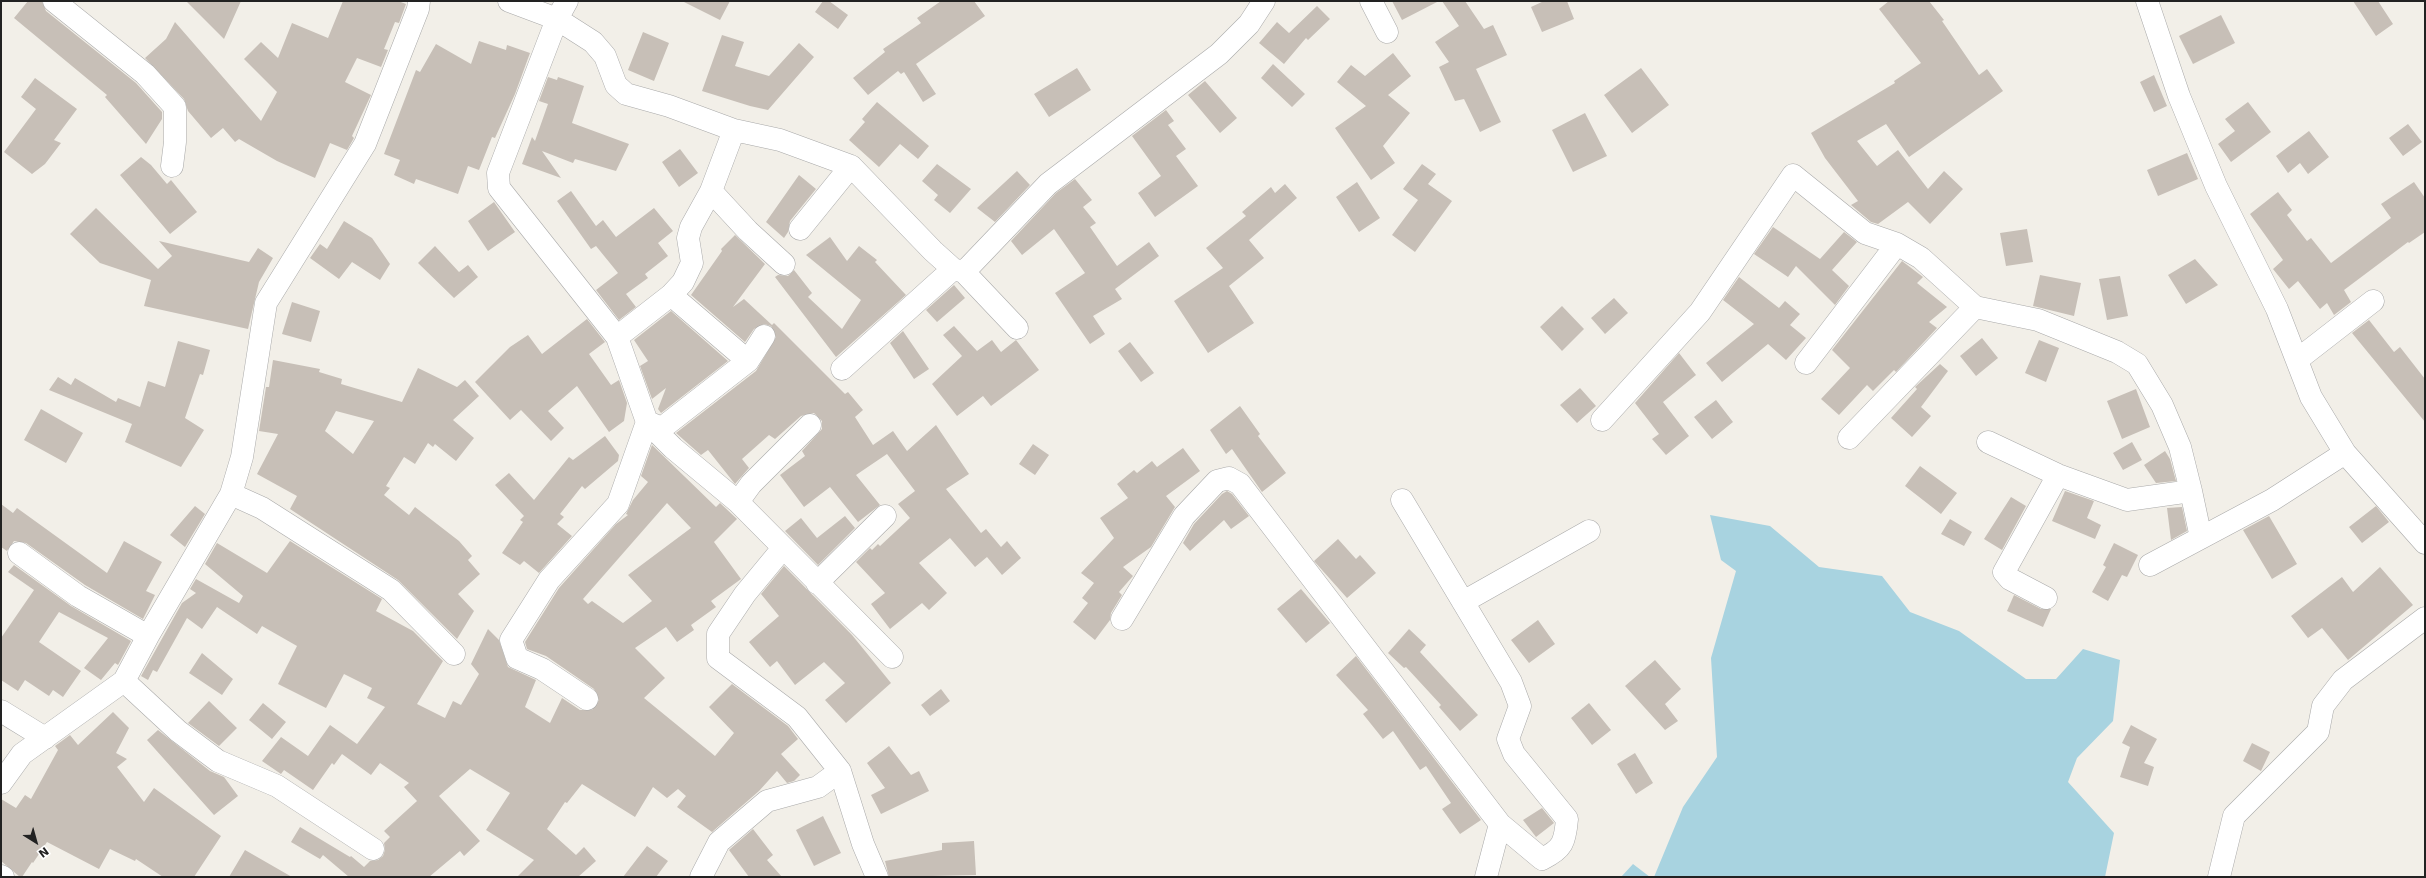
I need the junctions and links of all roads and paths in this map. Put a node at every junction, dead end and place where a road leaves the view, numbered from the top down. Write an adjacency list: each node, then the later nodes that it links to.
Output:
1 (54, 1): 10 (street)
2 (419, 1): 35 (street)
3 (509, 1): 7 (street)
4 (1264, 1): 16 (street)
5 (1371, 1): 8 (street)
6 (2147, 1): 23 (street)
7 (562, 10): 9 (street); 22 (street)
8 (1387, 32)
9 (734, 130): 11 (street); 12 (street)
10 (172, 166)
11 (851, 166): 13 (street); 16 (street)
12 (711, 191): 15 (street); 17 (street)
13 (800, 230)
14 (1897, 244): 19 (street); 25 (street); 27 (street)
15 (784, 264)
16 (959, 270): 20 (street); 26 (street)
17 (672, 295): 22 (street); 24 (street)
18 (2373, 301): 23 (street)
19 (1975, 307): 30 (street); 34 (street)
20 (1017, 328)
21 (764, 336): 24 (street)
22 (617, 337): 28 (street)
23 (2297, 360): 32 (street)
24 (748, 361): 28 (street)
25 (1806, 363)
26 (842, 369)
27 (1602, 420)
28 (647, 422): 37 (street); 54 (street)
29 (810, 426): 37 (street)
30 (1849, 438)
31 (1988, 442): 33 (street)
32 (2345, 453): 40 (street); 41 (street)
33 (2058, 475): 34 (street); 46 (street)
34 (2191, 492): 40 (street)
35 (230, 494): 50 (street); 51 (street)
36 (1402, 500): 47 (street)
37 (738, 502): 42 (street)
38 (885, 516): 45 (street)
39 (1589, 531): 47 (street)
40 (2201, 538): 44 (street)
41 (2425, 543)
42 (783, 548): 45 (street); 57 (street)
43 (19, 553): 50 (street)
44 (2150, 565)
45 (817, 583): 52 (street)
46 (2046, 598)
47 (1463, 602): 59 (street)
48 (2425, 618): 64 (street)
49 (1122, 619): 59 (street)
50 (148, 636): 53 (street)
51 (454, 654)
52 (892, 657)
53 (124, 681): 56 (street); 60 (street)
54 (587, 700)
55 (1, 711): 56 (street)
56 (45, 738): 58 (street)
57 (840, 771): 61 (street); 62 (street)
58 (1, 782)
59 (1500, 824): 63 (street)
60 (373, 849)
61 (701, 877)
62 (877, 877)
63 (1486, 877)
64 (2219, 877)

